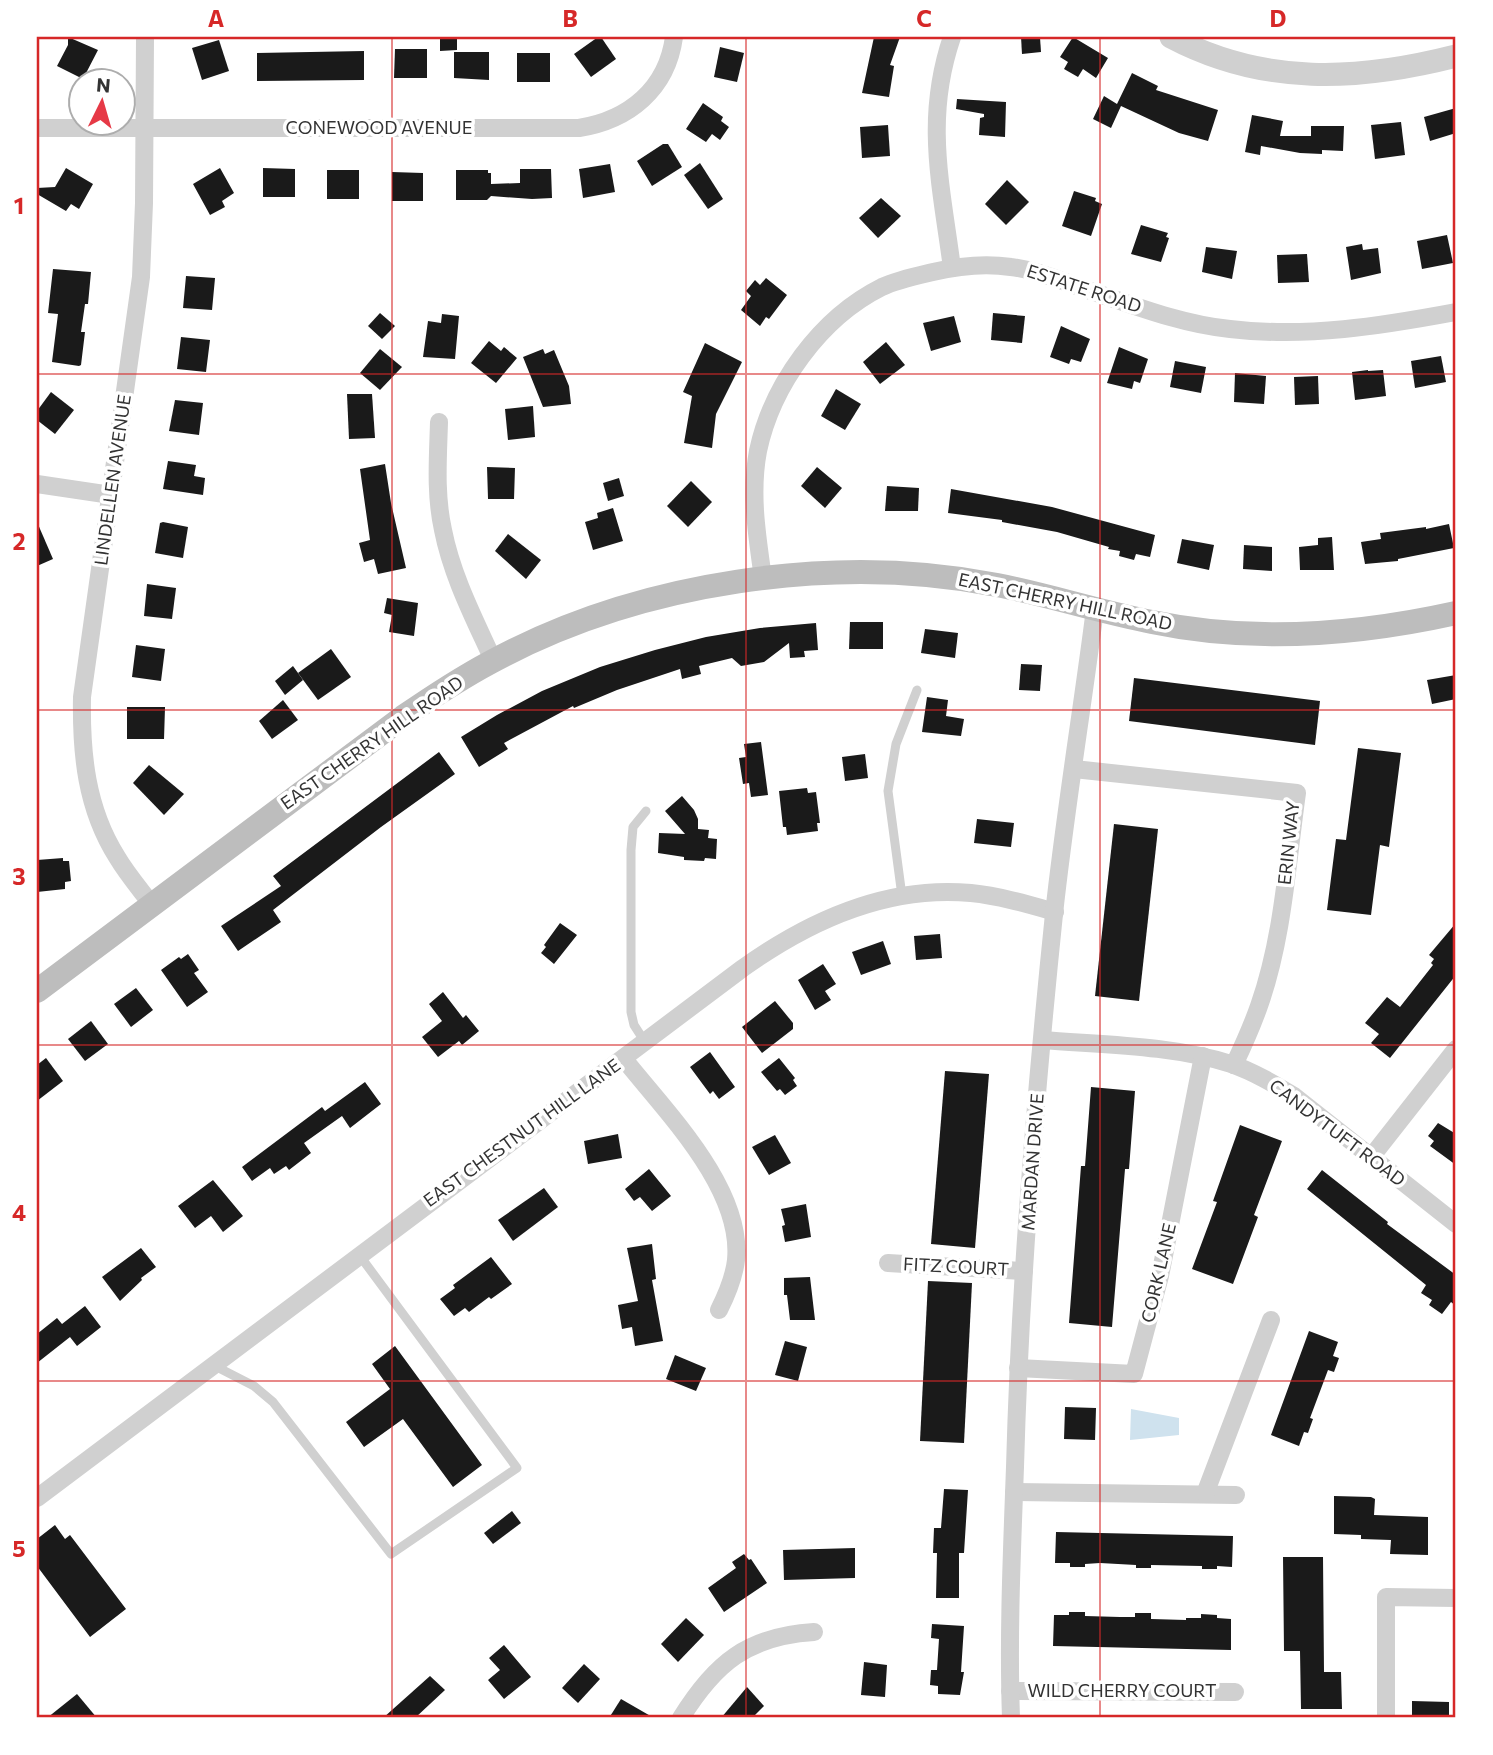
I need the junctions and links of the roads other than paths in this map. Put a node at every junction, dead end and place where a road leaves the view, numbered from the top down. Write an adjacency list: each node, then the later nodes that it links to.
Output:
1 (145, 37): 7 (street, LINDELLEN AVENUE)
2 (674, 37): 7 (street, CONEWOOD AVENUE)
3 (953, 37): 8 (street)
4 (1171, 37): 5 (street)
5 (1456, 56)
6 (37, 128): 7 (street, CONEWOOD AVENUE)
7 (145, 129): 12 (street, LINDELLEN AVENUE)
8 (952, 268): 9 (street, ESTATE ROAD); 13 (street, ESTATE ROAD)
9 (1456, 312)
10 (439, 422): 16 (street)
11 (37, 484): 12 (street)
12 (111, 495): 21 (street, LINDELLEN AVENUE)
13 (763, 578): 14 (main road, EAST CHERRY HILL ROAD); 16 (main road, EAST CHERRY HILL ROAD)
14 (1095, 609): 15 (main road, EAST CHERRY HILL ROAD); 18 (street, MARDAN DRIVE)
15 (1456, 613)
16 (493, 660): 21 (main road, EAST CHERRY HILL ROAD)
17 (917, 690): 20 (lane)
18 (1074, 769): 22 (street, MARDAN DRIVE); 29 (street, ERIN WAY)
19 (646, 811): 25 (lane)
20 (902, 897): 22 (street, EAST CHESTNUT HILL LANE); 25 (street, EAST CHESTNUT HILL LANE)
21 (152, 905): 23 (main road, EAST CHERRY HILL ROAD)
22 (1055, 912): 24 (street, MARDAN DRIVE)
23 (37, 990)
24 (1042, 1040): 27 (street, CANDYTUFT ROAD); 34 (street, MARDAN DRIVE)
25 (646, 1042): 28 (street, EAST CHESTNUT HILL LANE)
26 (1456, 1049): 30 (street)
27 (1203, 1056): 29 (street, CANDYTUFT ROAD); 38 (street, CORK LANE)
28 (624, 1059): 32 (street, EAST CHESTNUT HILL LANE); 35 (street)
29 (1234, 1065): 30 (street, CANDYTUFT ROAD)
30 (1371, 1156): 31 (street, CANDYTUFT ROAD)
31 (1456, 1224)
32 (359, 1254): 37 (street, EAST CHESTNUT HILL LANE); 37 (lane)
33 (888, 1263): 34 (street, FITZ COURT)
34 (1024, 1271): 38 (street, MARDAN DRIVE)
35 (719, 1310)
36 (1270, 1320): 40 (street)
37 (212, 1365): 42 (street, EAST CHESTNUT HILL LANE)
38 (1018, 1368): 39 (street, MARDAN DRIVE)
39 (1014, 1492): 40 (street); 45 (street, MARDAN DRIVE)
40 (1205, 1494): 41 (street)
41 (1236, 1495)
42 (37, 1498)
43 (1456, 1598): 49 (street)
44 (814, 1632): 47 (street)
45 (1010, 1691): 46 (street, WILD CHERRY COURT); 48 (street, MARDAN DRIVE)
46 (1235, 1692)
47 (681, 1718)
48 (1011, 1718)
49 (1386, 1718)

